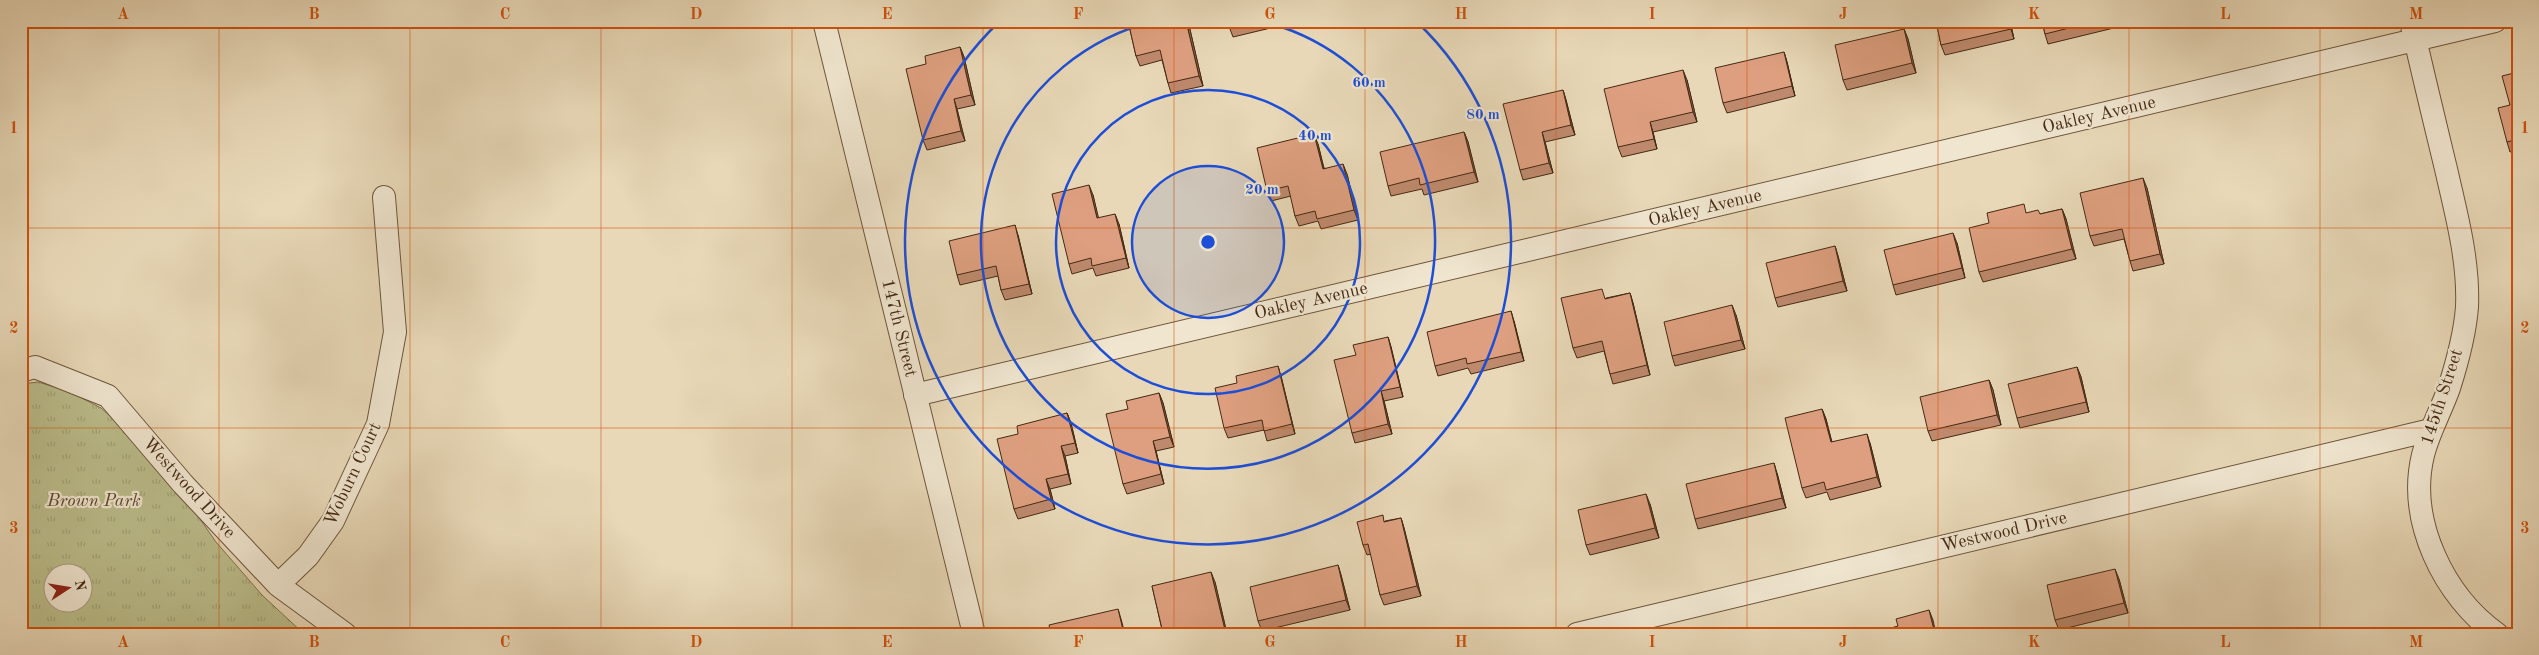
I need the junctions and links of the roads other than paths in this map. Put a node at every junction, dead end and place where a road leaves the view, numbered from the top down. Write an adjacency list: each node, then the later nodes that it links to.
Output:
1 (2495, 21): 3 (street, Oakley Avenue)
2 (831, 23): 6 (street, 147th Street)
3 (2413, 30): 6 (street, Oakley Avenue); 7 (street, 145th Street)
4 (384, 197): 8 (street, Woburn Court)
5 (21, 371): 8 (street, Westwood Drive)
6 (915, 395): 10 (street, 147th Street)
7 (2431, 430): 11 (street, Westwood Drive); 12 (street, 145th Street)
8 (278, 585): 9 (street, Westwood Drive)
9 (345, 634)
10 (974, 634)
11 (1577, 634)
12 (2498, 634)

